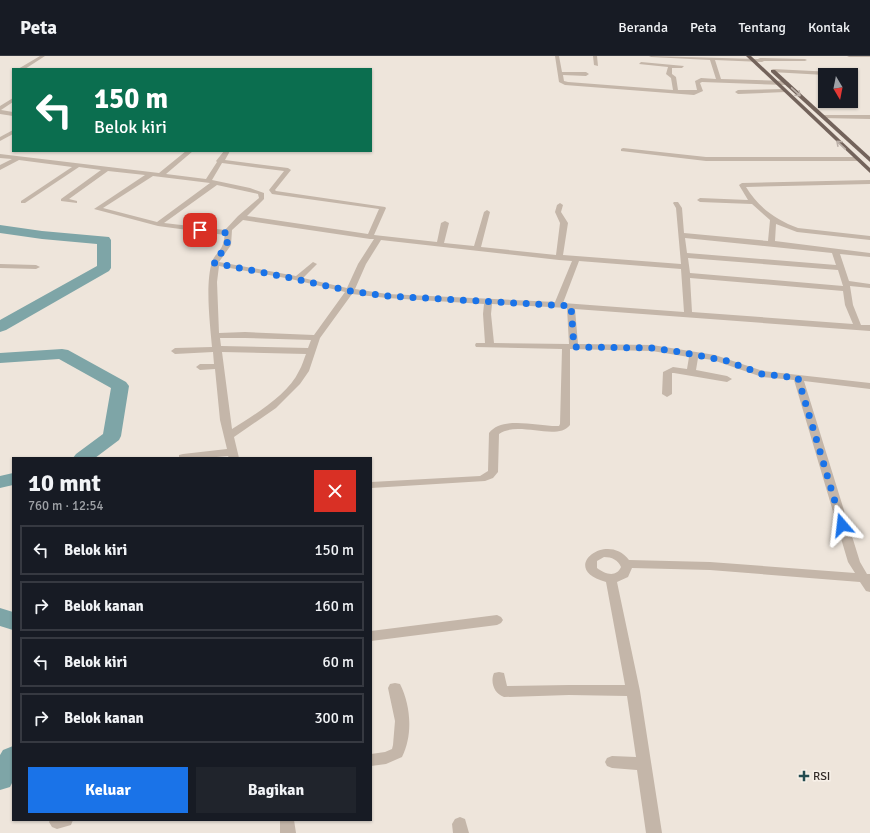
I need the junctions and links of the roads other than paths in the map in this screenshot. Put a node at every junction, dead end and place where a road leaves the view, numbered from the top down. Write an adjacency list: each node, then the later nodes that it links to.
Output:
1 (43, 56): 18 (street)
2 (557, 56): 21 (street)
3 (595, 56): 15 (street)
4 (645, 56): 14 (street)
5 (651, 56): 6 (street)
6 (657, 56): 10 (street); 14 (street)
7 (849, 56): 8 (street)
8 (865, 56): 9 (street)
9 (870, 56)
10 (679, 57): 11 (street); 17 (street)
11 (712, 59): 12 (street); 24 (street)
12 (756, 59): 13 (street); 20 (main road); 26 (main road)
13 (805, 60)
14 (655, 64): 16 (street)
15 (596, 65)
16 (670, 67): 17 (street); 28 (street)
17 (682, 67): 19 (street)
18 (23, 68)
19 (688, 68)
20 (773, 71): 22 (street); 25 (main road)
21 (562, 73): 23 (street); 28 (street)
22 (818, 73)
23 (586, 74)
24 (719, 81): 26 (street); 28 (street)
25 (786, 82): 26 (street); 35 (main road, one-way to 35)
26 (776, 83): 27 (main road)
27 (784, 91): 29 (street); 43 (main road, one-way to 27)
28 (676, 92)
29 (738, 92)
30 (12, 100): 31 (street); 32 (street)
31 (0, 102)
32 (0, 111): 33 (street)
33 (12, 114)
34 (870, 116): 35 (street)
35 (823, 117): 44 (main road)
36 (12, 132): 37 (street)
37 (1, 137)
38 (623, 150): 43 (street)
39 (189, 152): 51 (street)
40 (226, 152): 45 (street)
41 (0, 156): 42 (street)
42 (17, 159): 46 (street); 47 (street)
43 (857, 159): 49 (main road)
44 (870, 160)
45 (219, 161): 52 (street); 54 (street)
46 (77, 166): 48 (street); 57 (street)
47 (0, 168)
48 (106, 169): 50 (street); 58 (street)
49 (870, 171)
50 (152, 174): 51 (street); 66 (street)
51 (161, 175): 52 (street)
52 (212, 182): 55 (street); 66 (street)
53 (870, 182): 60 (street)
54 (272, 191): 55 (street); 69 (street)
55 (261, 193): 63 (street)
56 (700, 200): 60 (street)
57 (23, 202)
58 (75, 202)
59 (676, 202): 68 (street)
60 (754, 202): 64 (street)
61 (560, 205): 78 (street)
62 (488, 212): 74 (street)
63 (240, 217): 67 (street); 69 (street)
64 (774, 220): 71 (street); 72 (street)
65 (445, 223): 73 (street)
66 (158, 224): 67 (street)
67 (228, 233): 80 (street)
68 (681, 235): 72 (street); 76 (street)
69 (370, 236): 70 (street)
70 (380, 238): 73 (street); 89 (street)
71 (870, 238)
72 (771, 243): 75 (street)
73 (440, 244): 74 (street)
74 (476, 249): 78 (street)
75 (835, 250): 77 (street); 84 (street)
76 (683, 255): 84 (street); 85 (street)
77 (870, 255)
78 (559, 258): 79 (street)
79 (576, 259): 85 (street); 91 (street)
80 (214, 263): 86 (street); 96 (street)
81 (313, 264): 86 (street)
82 (0, 266): 83 (street)
83 (36, 267)
84 (841, 268): 87 (street)
85 (685, 271): 87 (street); 93 (street)
86 (297, 279): 89 (street)
87 (846, 286): 88 (street); 94 (street)
88 (870, 286)
89 (350, 291): 90 (street); 97 (street)
90 (488, 301): 91 (street); 99 (street)
91 (558, 305): 92 (street)
92 (571, 306): 93 (street); 100 (street)
93 (688, 314): 94 (street)
94 (858, 327): 95 (street)
95 (870, 328)
96 (216, 336): 97 (street); 101 (street)
97 (316, 338): 103 (street)
98 (480, 345): 99 (street)
99 (490, 345): 100 (street)
100 (570, 346): 104 (street); 115 (street)
101 (217, 349): 102 (street); 103 (street); 105 (street)
102 (175, 351)
103 (311, 351): 112 (street)
104 (694, 354): 107 (street); 108 (street)
105 (220, 366): 106 (street); 112 (street)
106 (200, 367)
107 (691, 372): 109 (street); 111 (street)
108 (798, 378): 110 (street); 118 (street)
109 (728, 379)
110 (870, 386)
111 (667, 394)
112 (229, 436): 113 (street)
113 (234, 455): 114 (street)
114 (183, 457)
115 (372, 485)
116 (626, 564): 117 (street); 117 (street); 118 (street)
117 (611, 579): 123 (street)
118 (868, 582)
119 (497, 620): 120 (street)
120 (372, 636)
121 (499, 677): 123 (street)
122 (396, 688): 124 (street)
123 (633, 690): 126 (street)
124 (372, 760)
125 (612, 762): 126 (street)
126 (644, 764): 129 (street)
127 (287, 821): 128 (street)
128 (288, 833)
129 (654, 833)

